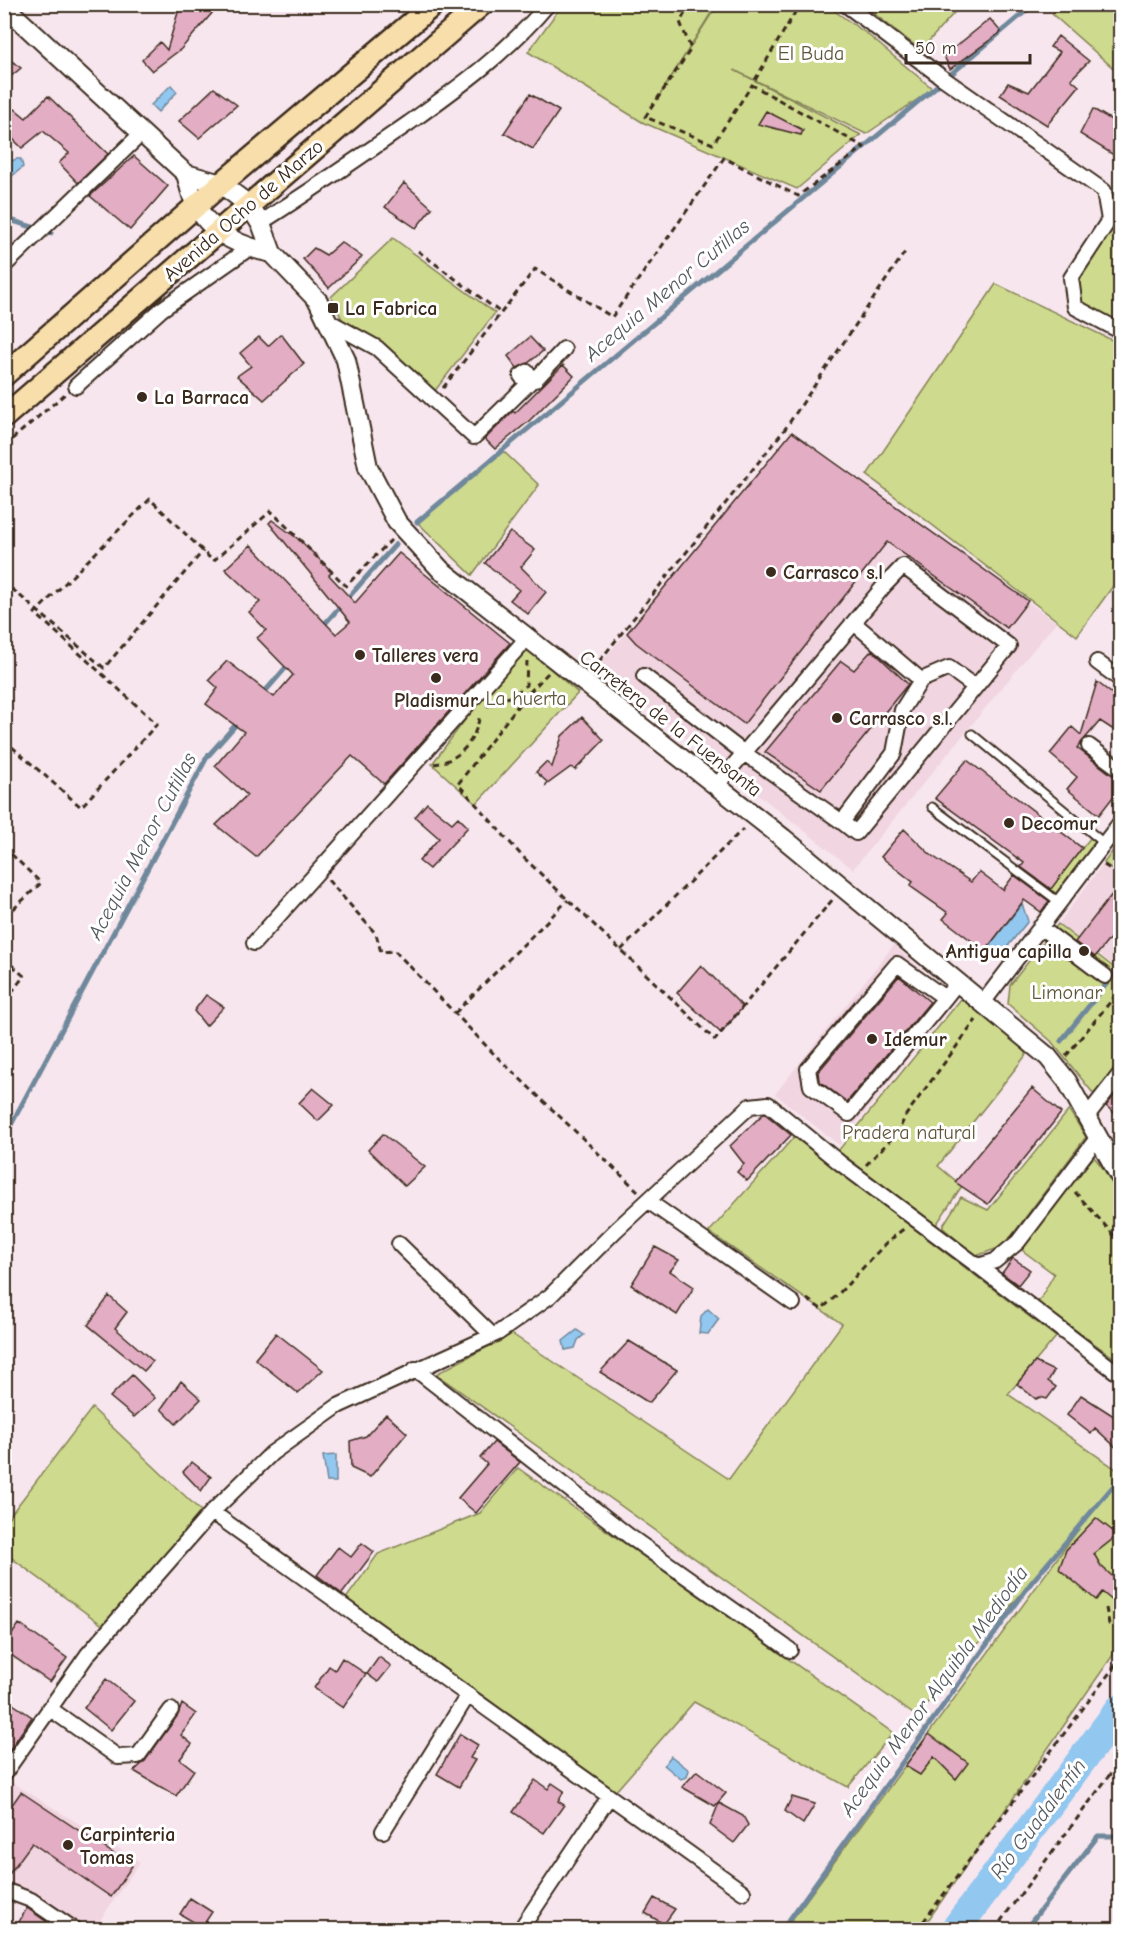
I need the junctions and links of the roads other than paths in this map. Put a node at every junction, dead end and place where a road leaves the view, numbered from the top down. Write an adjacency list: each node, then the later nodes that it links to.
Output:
1 (434, 4): 8 (main road, Avenida Ocho de Marzo)
2 (482, 4): 10 (main road, Avenida Ocho de Marzo)
3 (548, 4): 10 (street)
4 (845, 4): 16 (street)
5 (4, 6): 6 (main road)
6 (142, 133): 7 (main road); 14 (street)
7 (186, 174): 8 (main road); 9 (main road)
8 (221, 184): 9 (main road, Avenida Ocho de Marzo); 10 (main road)
9 (196, 206): 11 (main road); 18 (main road, Avenida Ocho de Marzo)
10 (254, 214): 11 (main road, Avenida Ocho de Marzo); 13 (main road)
11 (218, 232): 12 (main road); 20 (main road, Avenida Ocho de Marzo)
12 (248, 249): 13 (main road); 19 (street)
13 (272, 253): 15 (main road, Carretera de la Fuensanta)
14 (4, 266)
15 (328, 321): 17 (street); 21 (main road, Carretera de la Fuensanta)
16 (1120, 331)
17 (564, 349)
18 (4, 375)
19 (76, 386)
20 (4, 417)
21 (527, 638): 31 (main road, Carretera de la Fuensanta); 38 (street)
22 (1097, 662): 24 (street)
23 (644, 676): 29 (street)
24 (1120, 679)
25 (921, 680): 26 (street); 29 (street); 33 (street)
26 (975, 687): 29 (street); 33 (street)
27 (972, 734): 35 (lane)
28 (1089, 746): 30 (street)
29 (744, 753): 31 (street); 33 (street)
30 (1120, 769)
31 (716, 786): 40 (main road, Carretera de la Fuensanta)
32 (932, 807): 36 (lane)
33 (842, 822)
34 (1120, 824): 35 (street)
35 (1105, 844): 36 (street)
36 (1059, 902): 37 (street)
37 (1040, 927): 39 (street); 41 (street)
38 (254, 943)
39 (1105, 976)
40 (951, 991): 40 (street); 41 (main road, Carretera de la Fuensanta)
41 (985, 1006): 43 (main road, Carretera de la Fuensanta)
42 (1120, 1074): 43 (street)
43 (1087, 1116): 44 (main road, Carretera de la Fuensanta)
44 (1098, 1137): 45 (main road, Carretera de la Fuensanta); 48 (street)
45 (1120, 1174)
46 (648, 1201): 48 (street); 49 (street); 50 (street)
47 (399, 1244): 50 (street)
48 (978, 1266): 52 (street)
49 (794, 1303)
50 (492, 1335): 51 (street)
51 (415, 1369): 53 (street); 54 (street)
52 (1115, 1371)
53 (212, 1512): 55 (street); 56 (street)
54 (790, 1650)
55 (468, 1695): 59 (street); 60 (street)
56 (48, 1708): 57 (street); 58 (street)
57 (171, 1710)
58 (4, 1774)
59 (609, 1797): 62 (street); 64 (street)
60 (383, 1831)
61 (4, 1890): 63 (street)
62 (743, 1892)
63 (75, 1929)
64 (520, 1929)

